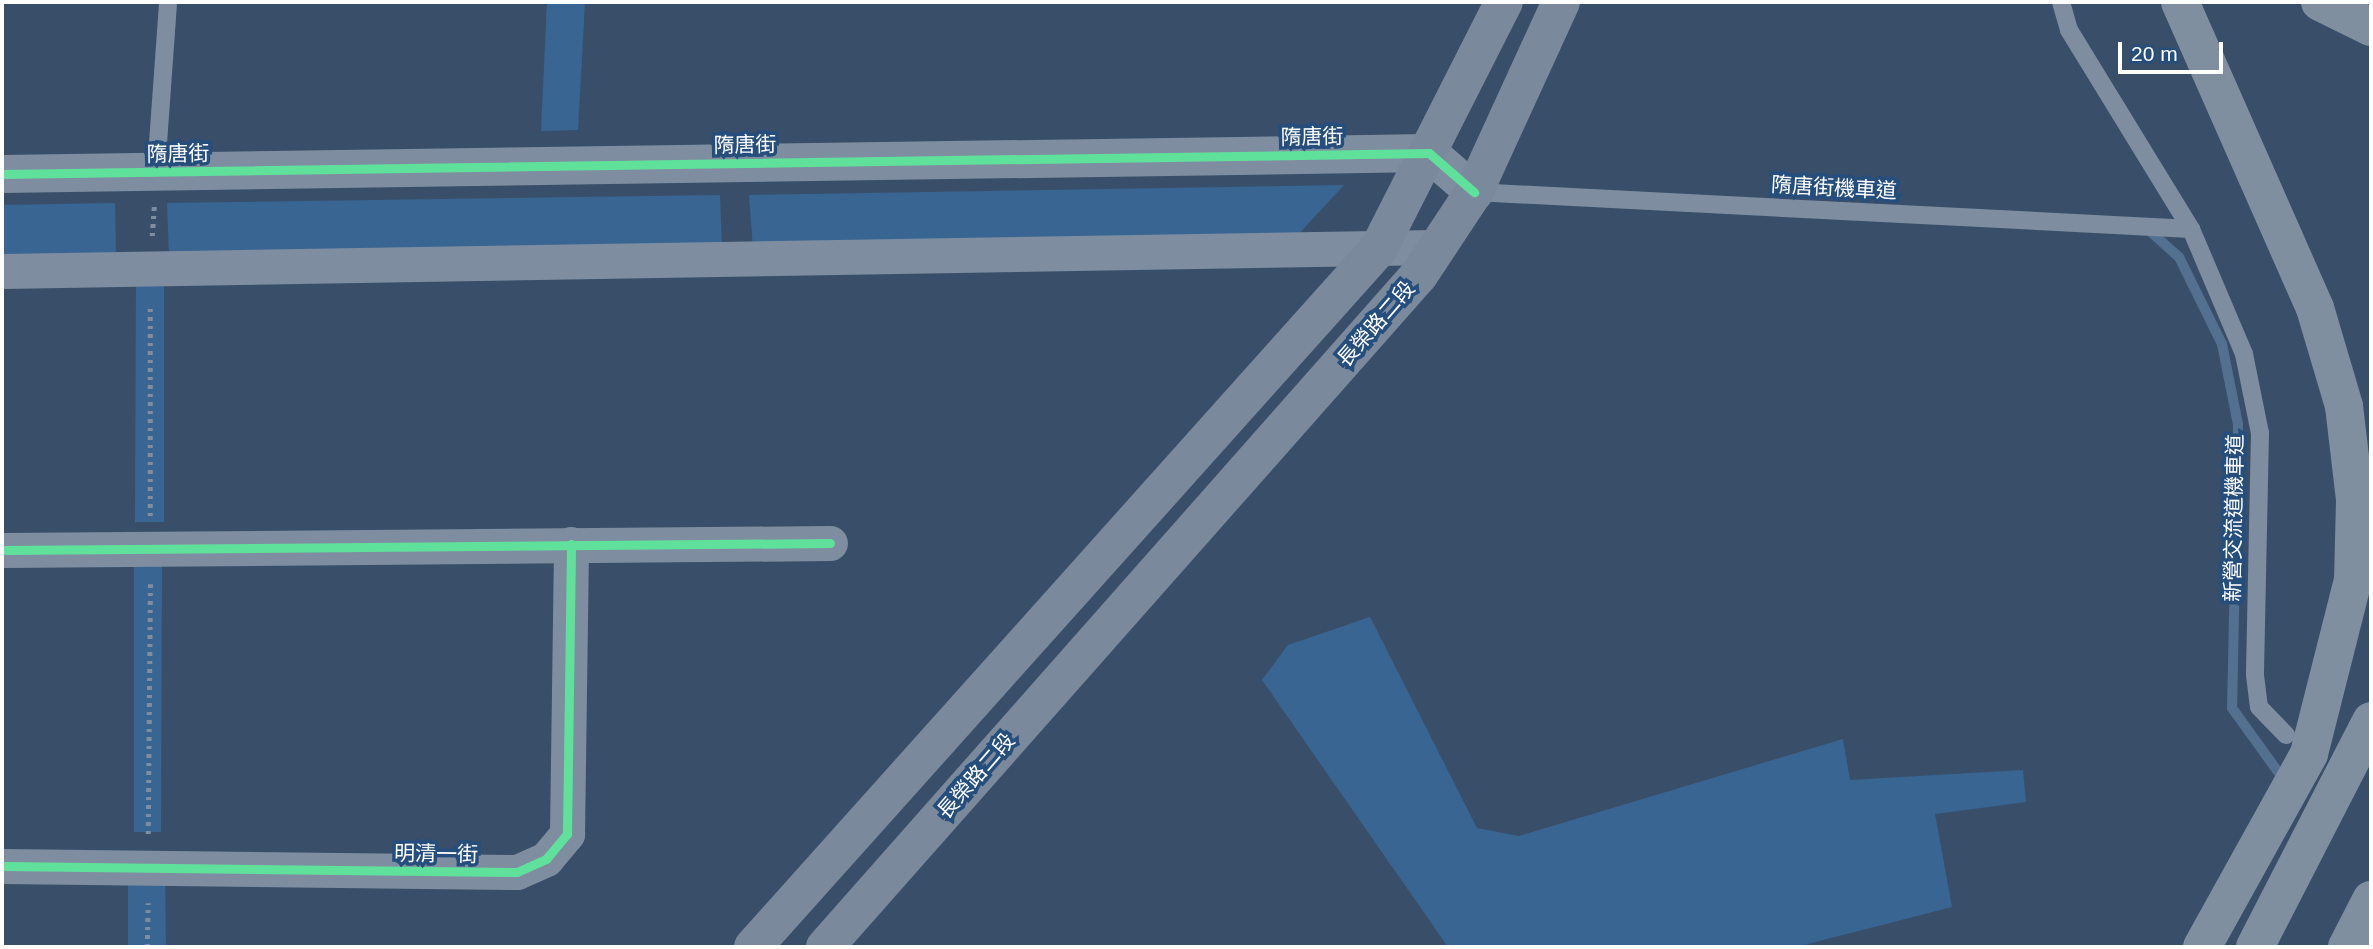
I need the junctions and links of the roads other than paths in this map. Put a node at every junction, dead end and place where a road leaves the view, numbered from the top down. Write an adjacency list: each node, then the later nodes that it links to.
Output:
1 (168, 2): 9 (lane)
2 (1504, 2): 8 (main road)
3 (1561, 2): 11 (main road, 長榮路二段)
4 (2061, 2): 12 (lane, 新營交流道機車道)
5 (2180, 2): 28 (highway)
6 (2320, 2): 7 (highway)
7 (2371, 27)
8 (1429, 153): 9 (street, 隋唐街); 11 (street); 14 (main road)
9 (156, 171): 10 (street, 隋唐街)
10 (2, 174)
11 (1474, 192): 12 (lane, 隋唐街機車道); 13 (main road, 長榮路二段)
12 (2191, 229): 22 (lane, 新營交流道機車道)
13 (1436, 247): 14 (street); 20 (main road, 長榮路二段)
14 (1379, 248): 15 (street); 19 (main road)
15 (2, 271)
16 (830, 543): 17 (street)
17 (571, 544): 18 (street); 23 (street, 明清一街)
18 (2, 550)
19 (1090, 576): 20 (main road); 25 (main road)
20 (1128, 605): 27 (main road, 長榮路二段)
21 (2371, 721): 29 (highway)
22 (2286, 735)
23 (2, 866)
24 (2371, 900): 30 (highway)
25 (785, 912): 26 (main road); 27 (main road, 長榮路二段)
26 (753, 947)
27 (824, 947)
28 (2202, 947)
29 (2255, 947)
30 (2347, 947)

